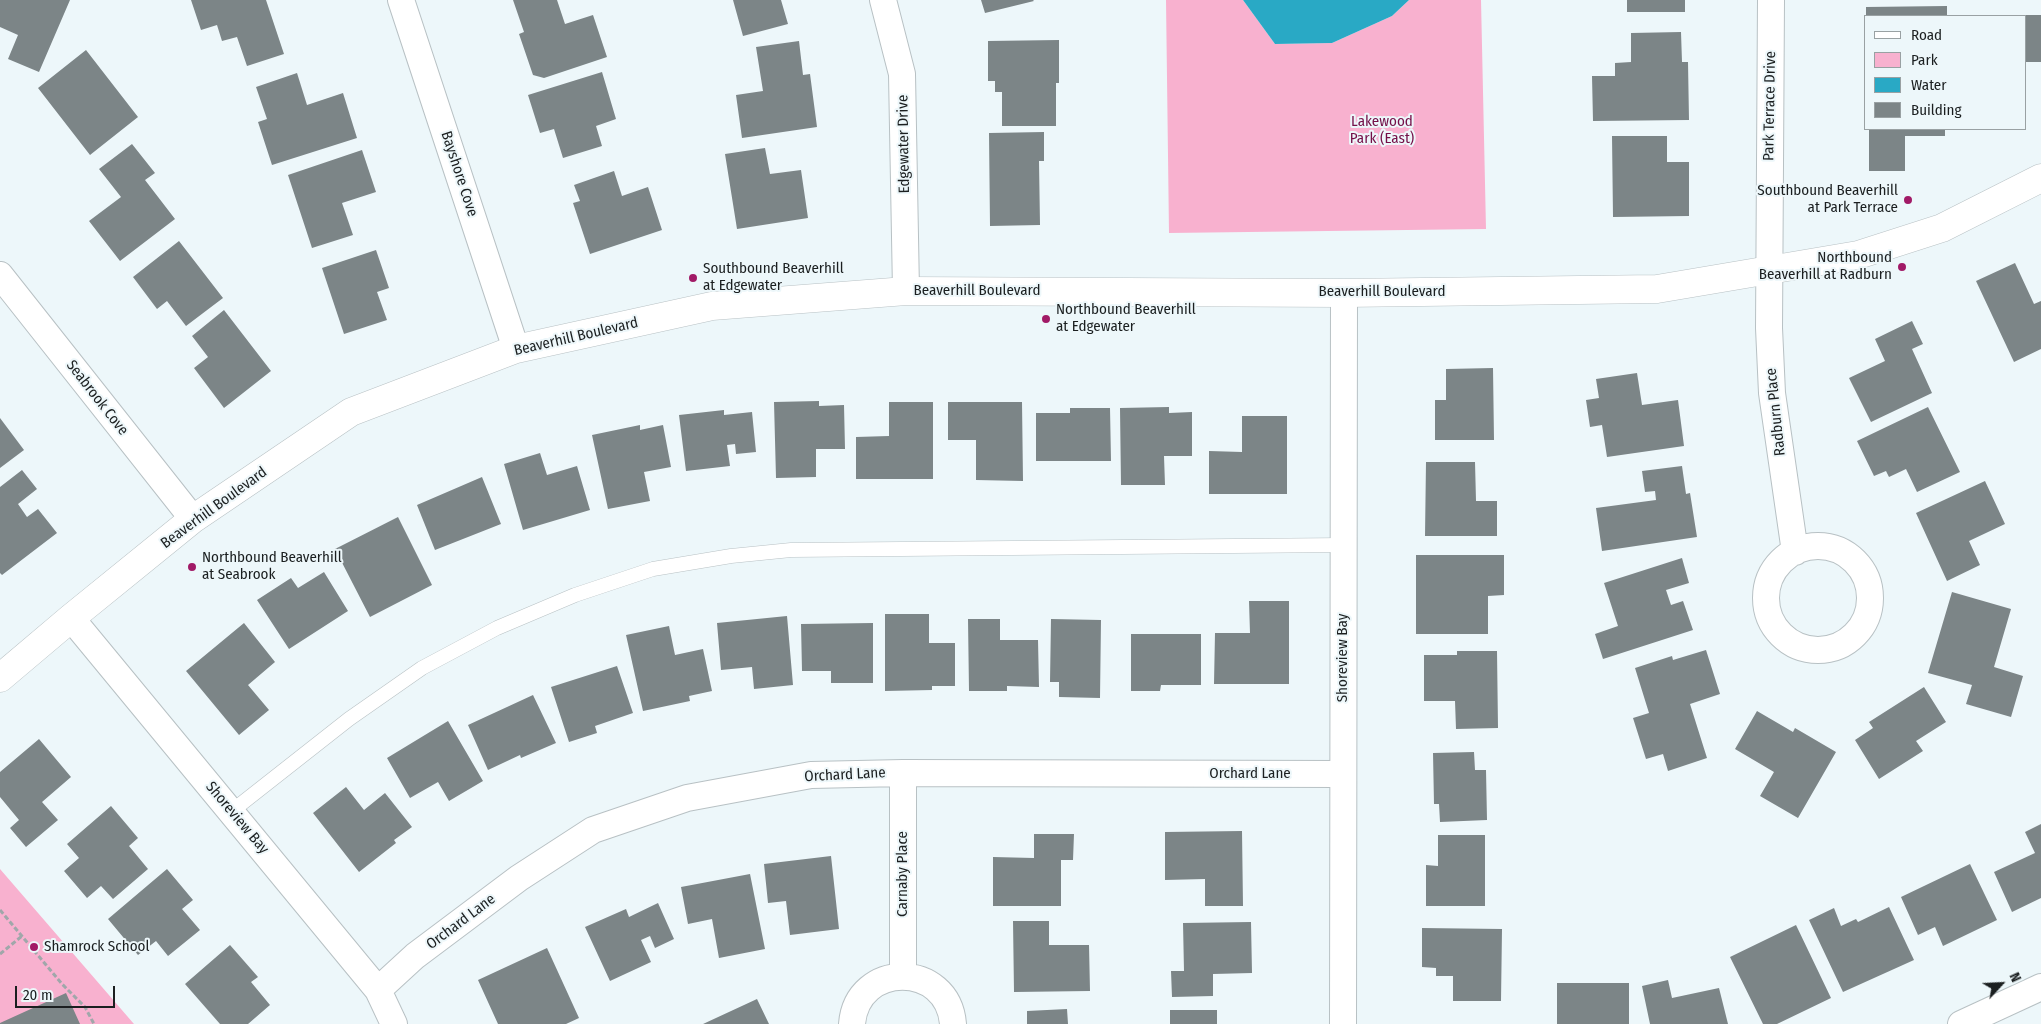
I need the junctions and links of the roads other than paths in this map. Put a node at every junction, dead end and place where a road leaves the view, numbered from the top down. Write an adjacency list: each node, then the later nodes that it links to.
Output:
1 (401, 0): 9 (street, Bayshore Cove)
2 (883, 0): 7 (street, Edgewater Drive)
3 (1771, 0): 5 (street, Park Terrace Drive)
4 (2041, 178): 5 (street, Beaverhill Boulevard)
5 (1768, 272): 8 (street, Beaverhill Boulevard); 12 (street, Radburn Place)
6 (0, 276): 10 (street, Seabrook Cove)
7 (906, 291): 8 (street, Beaverhill Boulevard); 9 (street, Beaverhill Boulevard)
8 (1344, 293): 11 (street, Shoreview Bay)
9 (516, 349): 10 (street, Beaverhill Boulevard)
10 (194, 520): 13 (street, Beaverhill Boulevard)
11 (1344, 545): 16 (street, Shoreview Bay); 17 (lane)
12 (1795, 552)
13 (71, 618): 14 (street, Beaverhill Boulevard); 17 (street, Shoreview Bay)
14 (0, 678)
15 (903, 773): 16 (street, Orchard Lane); 18 (street, Carnaby Place); 20 (street, Orchard Lane)
16 (1342, 774): 24 (street, Shoreview Bay)
17 (232, 811): 20 (street, Shoreview Bay)
18 (903, 975): 22 (street); 23 (street)
19 (2041, 987): 25 (street)
20 (378, 990): 21 (street, Shoreview Bay)
21 (394, 1024)
22 (852, 1024)
23 (953, 1024)
24 (1343, 1024)
25 (1961, 1024)

